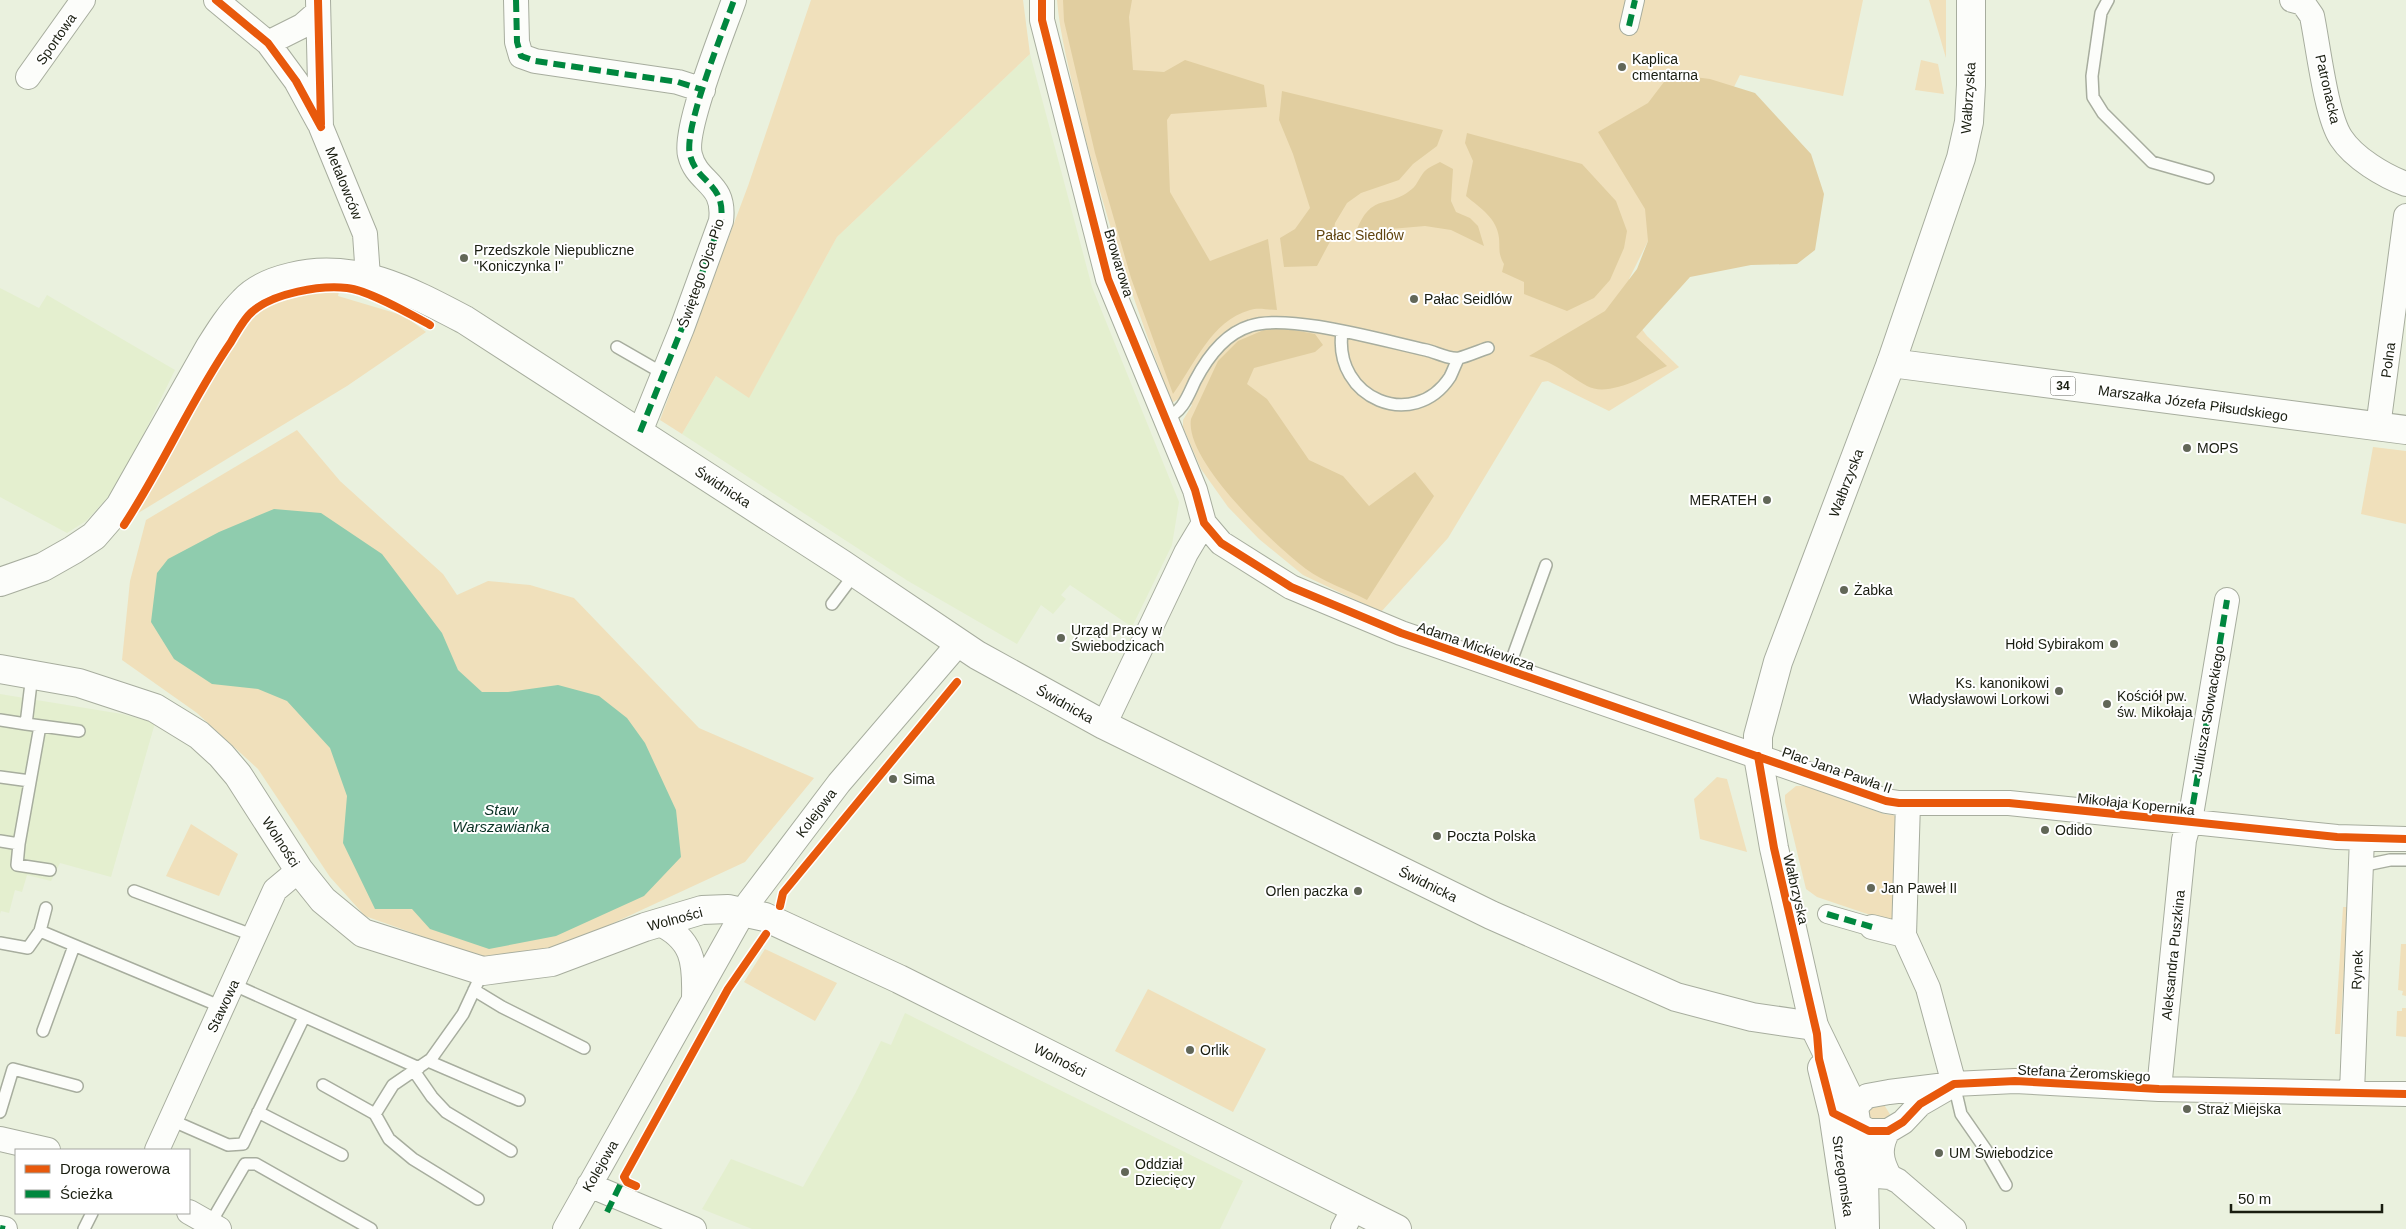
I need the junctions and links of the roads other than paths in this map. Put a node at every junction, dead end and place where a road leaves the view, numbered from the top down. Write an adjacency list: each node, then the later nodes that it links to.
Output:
1 (83, 0): 13 (street, Sportowa)
2 (216, 0): 12 (street)
3 (516, 0): 14 (street)
4 (734, 0): 14 (street, Świętego Ojca Pio)
5 (1042, 0): 27 (street, Browarowa)
6 (1635, 0): 11 (street)
7 (1971, 0): 25 (street, Wałbrzyska)
8 (2108, 0): 16 (lane)
9 (2292, 0): 17 (street, Patronacka)
10 (318, 6): 12 (street); 15 (street, Metalowców)
11 (1629, 26)
12 (268, 43): 15 (street)
13 (28, 77)
14 (703, 90): 26 (street, Świętego Ojca Pio)
15 (321, 127): 19 (street, Metalowców)
16 (2208, 178)
17 (2406, 184)
18 (2406, 216): 20 (street, Polna)
19 (368, 277): 30 (street, Świdnicka); 34 (street, Świdnicka)
20 (2401, 293): 28 (street, Polna)
21 (1342, 332): 24 (lane); 24 (lane); 27 (lane)
22 (617, 348): 26 (lane)
23 (1488, 348): 24 (lane)
24 (1458, 359)
25 (1891, 363): 28 (street, Marszałka Józefa Piłsudskiego / 34); 46 (street, Wałbrzyska)
26 (664, 374): 30 (street, Świętego Ojca Pio)
27 (1165, 419): 31 (street, Browarowa)
28 (2378, 427): 29 (street, Marszałka Józefa Piłsudskiego / 34)
29 (2406, 430)
30 (640, 432): 33 (street, Świdnicka)
31 (1204, 523): 39 (street, Adama Mickiewicza); 43 (street)
32 (1546, 565): 39 (lane)
33 (853, 572): 36 (lane); 37 (street, Świdnicka)
34 (1, 582)
35 (2227, 600): 50 (street, Juliusza Słowackiego)
36 (832, 604)
37 (959, 643): 43 (street, Świdnicka); 61 (street, Kolejowa)
38 (0, 669): 40 (street, Wolności)
39 (1508, 670): 46 (street, Adama Mickiewicza)
40 (32, 675): 42 (lane); 58 (street, Wolności)
41 (0, 720): 42 (lane)
42 (26, 724): 44 (lane)
43 (1104, 725): 75 (street, Świdnicka)
44 (40, 726): 45 (lane); 48 (lane)
45 (79, 731)
46 (1758, 756): 49 (street, Plac Jana Pawła II); 75 (street, Wałbrzyska)
47 (0, 777): 48 (lane)
48 (30, 781): 54 (lane)
49 (1908, 803): 50 (street, Mikołaja Kopernika); 66 (street, Plac Jana Pawła II)
50 (2190, 822): 51 (street, Mikołaja Kopernika); 82 (street, Aleksandra Puszkina)
51 (2362, 838): 52 (street); 56 (street, Rynek)
52 (2406, 839)
53 (0, 841): 54 (lane)
54 (19, 844): 57 (lane)
55 (2406, 860): 56 (lane)
56 (2361, 866): 83 (street, Rynek)
57 (50, 870)
58 (299, 870): 67 (street, Stawowa); 70 (street, Wolności)
59 (134, 891): 67 (lane)
60 (46, 908): 65 (lane)
61 (742, 912): 63 (street, Wolności); 72 (street, Kolejowa); 104 (street, Wolności)
62 (1827, 914): 64 (street)
63 (658, 923): 70 (street, Wolności); 72 (street, Kolejowa)
64 (1872, 927): 66 (street)
65 (40, 932): 68 (lane); 69 (lane)
66 (1904, 935): 79 (street, Plac Jana Pawła II)
67 (255, 936): 71 (street, Stawowa)
68 (0, 942)
69 (74, 946): 73 (lane); 76 (lane)
70 (478, 981): 77 (lane); 78 (lane)
71 (232, 984): 73 (street, Stawowa); 74 (lane)
72 (694, 999): 98 (street, Kolejowa)
73 (222, 1007): 90 (street, Stawowa)
74 (304, 1016): 78 (lane); 87 (lane)
75 (1815, 1030): 89 (street, Strzegomska)
76 (43, 1031)
77 (584, 1048)
78 (420, 1067): 85 (lane); 88 (lane); 95 (lane)
79 (1954, 1084): 82 (street, Stefana Żeromskiego); 89 (street, Stefana Żeromskiego); 91 (street, Stefana Żeromskiego); 99 (lane)
80 (323, 1085): 88 (lane)
81 (77, 1086): 86 (lane)
82 (2159, 1090): 83 (street, Stefana Żeromskiego)
83 (2352, 1092): 84 (street)
84 (2406, 1094)
85 (519, 1100)
86 (0, 1112)
87 (258, 1112): 90 (lane); 96 (lane)
88 (375, 1114): 101 (lane)
89 (1847, 1114): 91 (street); 97 (street, Strzegomska); 100 (street, Strzegomska)
90 (170, 1120): 94 (street, Stawowa)
91 (1888, 1131): 97 (street)
92 (0, 1139): 93 (street)
93 (44, 1149)
94 (157, 1149)
95 (511, 1151)
96 (342, 1155)
97 (1878, 1169): 100 (street); 114 (street, Strzegomska); 115 (street)
98 (589, 1185): 110 (street, Kolejowa); 111 (street)
99 (2006, 1185)
100 (1846, 1197): 113 (street, Strzegomska)
101 (478, 1199)
102 (190, 1213): 105 (street)
103 (92, 1214): 108 (lane)
104 (1349, 1218): 112 (street, Wolności)
105 (215, 1226): 109 (lane)
106 (0, 1228): 107 (street)
107 (5, 1229)
108 (84, 1229)
109 (371, 1229)
110 (565, 1229)
111 (694, 1229)
112 (1397, 1229)
113 (1850, 1229)
114 (1864, 1229)
115 (1954, 1229)

